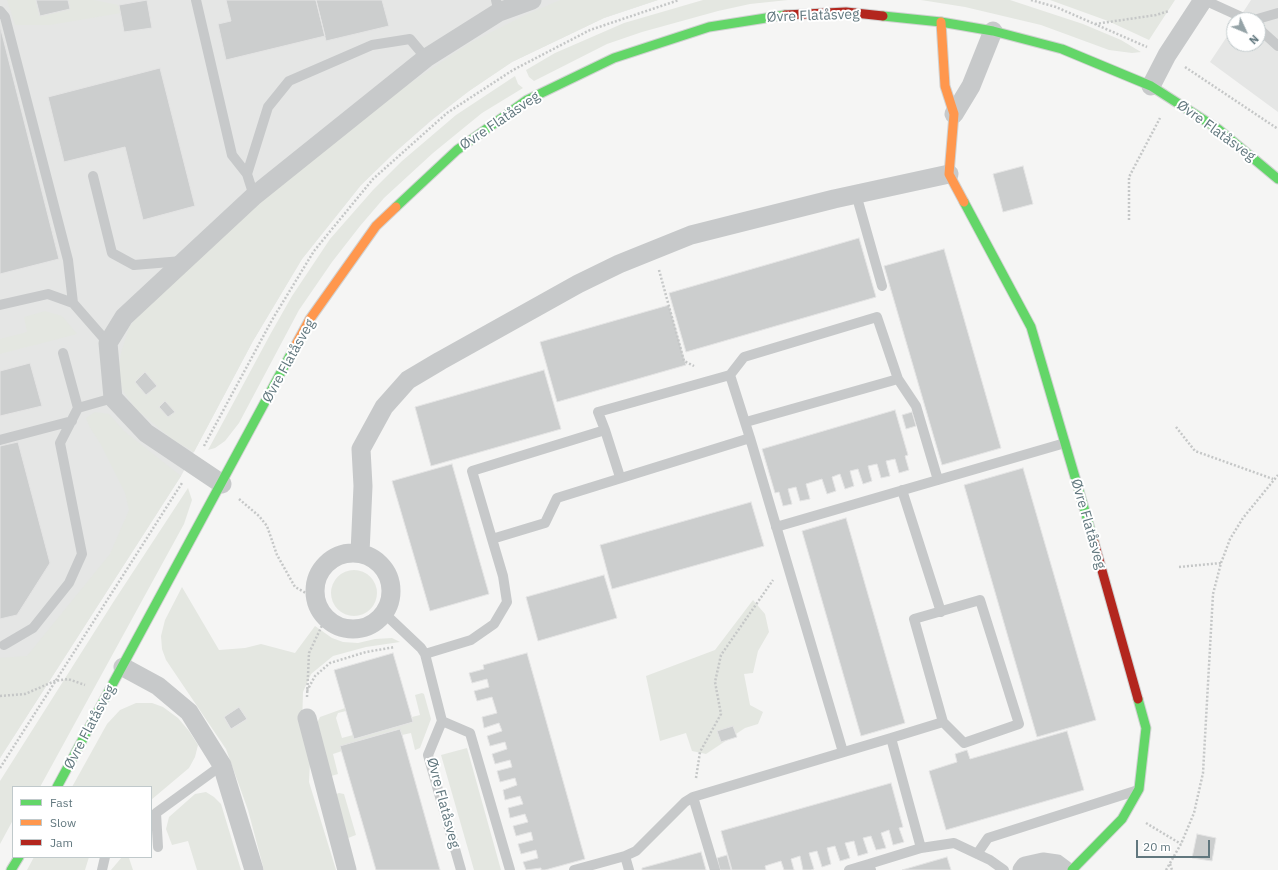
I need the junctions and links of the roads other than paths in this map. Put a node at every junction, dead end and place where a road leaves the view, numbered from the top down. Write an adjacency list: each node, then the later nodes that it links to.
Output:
1 (196, 0): 16 (lane)
2 (532, 0): 4 (street)
3 (1204, 0): 6 (lane); 14 (street)
4 (497, 6): 13 (street)
5 (0, 11): 24 (lane)
6 (1230, 12)
7 (1278, 13): 8 (lane)
8 (1266, 16)
9 (941, 22): 10 (street, Øvre Flatåsveg); 15 (street); 40 (street, Øvre Flatåsveg)
10 (994, 31): 14 (street, Øvre Flatåsveg); 15 (street)
11 (1266, 35): 12 (lane)
12 (1278, 46)
13 (426, 58): 16 (lane); 21 (street)
14 (1151, 86): 19 (street, Øvre Flatåsveg)
15 (954, 114): 17 (street)
16 (247, 174): 21 (lane)
17 (949, 174): 20 (street); 37 (street, Øvre Flatåsveg)
18 (93, 176): 22 (lane)
19 (1278, 179)
20 (856, 194): 23 (lane); 44 (street)
21 (254, 196): 22 (street)
22 (182, 261): 26 (street)
23 (882, 286)
24 (73, 303): 25 (lane); 26 (lane)
25 (0, 305)
26 (108, 343): 30 (street)
27 (63, 353): 31 (lane)
28 (730, 375): 29 (lane); 33 (lane); 34 (lane)
29 (898, 379): 33 (lane); 39 (lane)
30 (114, 398): 31 (lane); 40 (street)
31 (78, 408): 32 (lane)
32 (72, 421): 36 (lane); 47 (lane)
33 (746, 422): 35 (lane)
34 (605, 430): 38 (lane); 43 (lane)
35 (750, 438): 38 (lane); 42 (lane)
36 (0, 440)
37 (1065, 444): 39 (lane); 57 (street, Øvre Flatåsveg)
38 (620, 477): 43 (lane)
39 (938, 480): 41 (lane)
40 (222, 484): 49 (street, Øvre Flatåsveg)
41 (902, 490): 42 (lane); 45 (lane)
42 (776, 527): 54 (lane)
43 (492, 539): 48 (lane)
44 (360, 553): 46 (street); 46 (street)
45 (941, 612): 52 (lane); 52 (lane)
46 (384, 613): 48 (lane)
47 (4, 645)
48 (425, 654): 51 (lane)
49 (123, 666): 55 (street); 56 (street, Øvre Flatåsveg)
50 (307, 718): 70 (street)
51 (442, 721): 71 (lane, Øvre Flatåsveg); 72 (lane)
52 (943, 722): 53 (lane)
53 (891, 738): 54 (lane); 61 (lane)
54 (843, 752): 58 (lane)
55 (222, 765): 59 (lane); 69 (street)
56 (58, 786)
57 (1139, 789): 62 (lane); 80 (street, Øvre Flatåsveg)
58 (693, 798): 63 (lane); 75 (lane)
59 (153, 815): 60 (lane)
60 (158, 847)
61 (921, 848): 62 (lane); 66 (lane)
62 (978, 854): 77 (lane)
63 (624, 856): 73 (lane); 74 (lane)
64 (18, 858): 67 (street)
65 (105, 858): 68 (lane)
66 (870, 867): 76 (lane)
67 (11, 870)
68 (102, 870)
69 (254, 870)
70 (347, 870)
71 (461, 870)
72 (510, 870)
73 (574, 870)
74 (629, 870)
75 (715, 870)
76 (849, 870)
77 (1004, 870)
78 (1022, 870): 79 (street)
79 (1065, 870)
80 (1072, 870)

